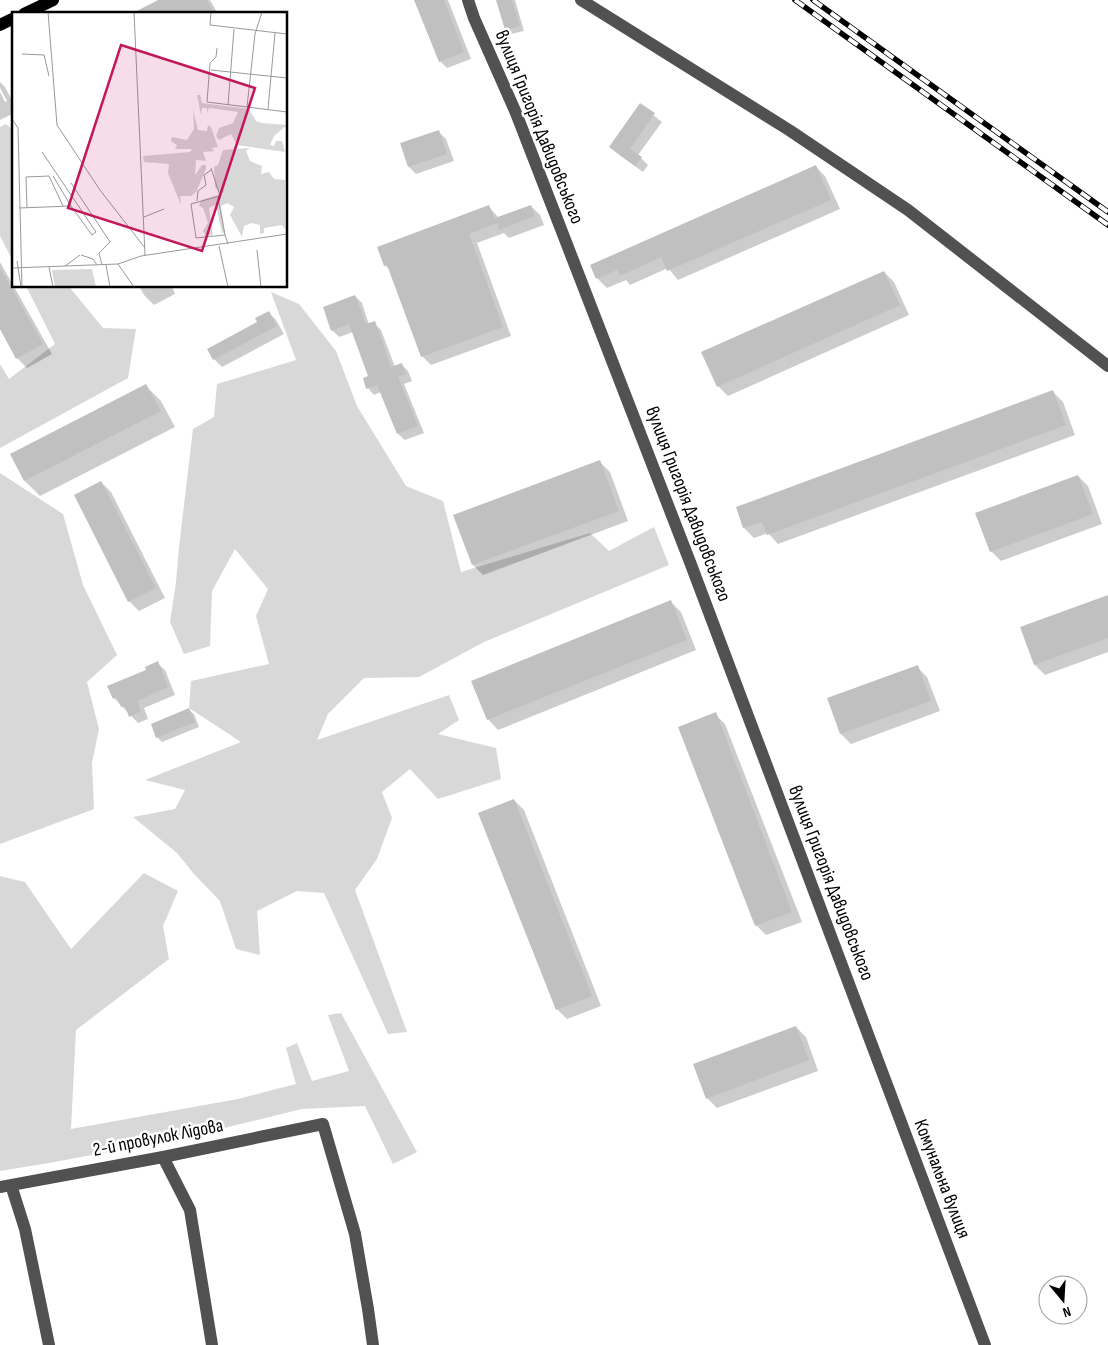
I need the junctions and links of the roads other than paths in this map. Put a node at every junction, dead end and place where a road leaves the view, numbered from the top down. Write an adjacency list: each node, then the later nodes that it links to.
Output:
1 (53, 0): 4 (main road)
2 (468, 0): 8 (street, вулиця Григорія Давидовського)
3 (581, 0): 7 (street)
4 (28, 12)
5 (12, 19): 6 (main road)
6 (0, 25)
7 (1108, 366)
8 (864, 1026): 14 (street, Комунальна вулиця)
9 (163, 1157): 10 (street, 2-й провулок Лідова); 12 (street); 13 (street, 2-й провулок Лідова)
10 (6, 1186): 11 (street)
11 (49, 1345)
12 (212, 1345)
13 (373, 1345)
14 (985, 1345)

